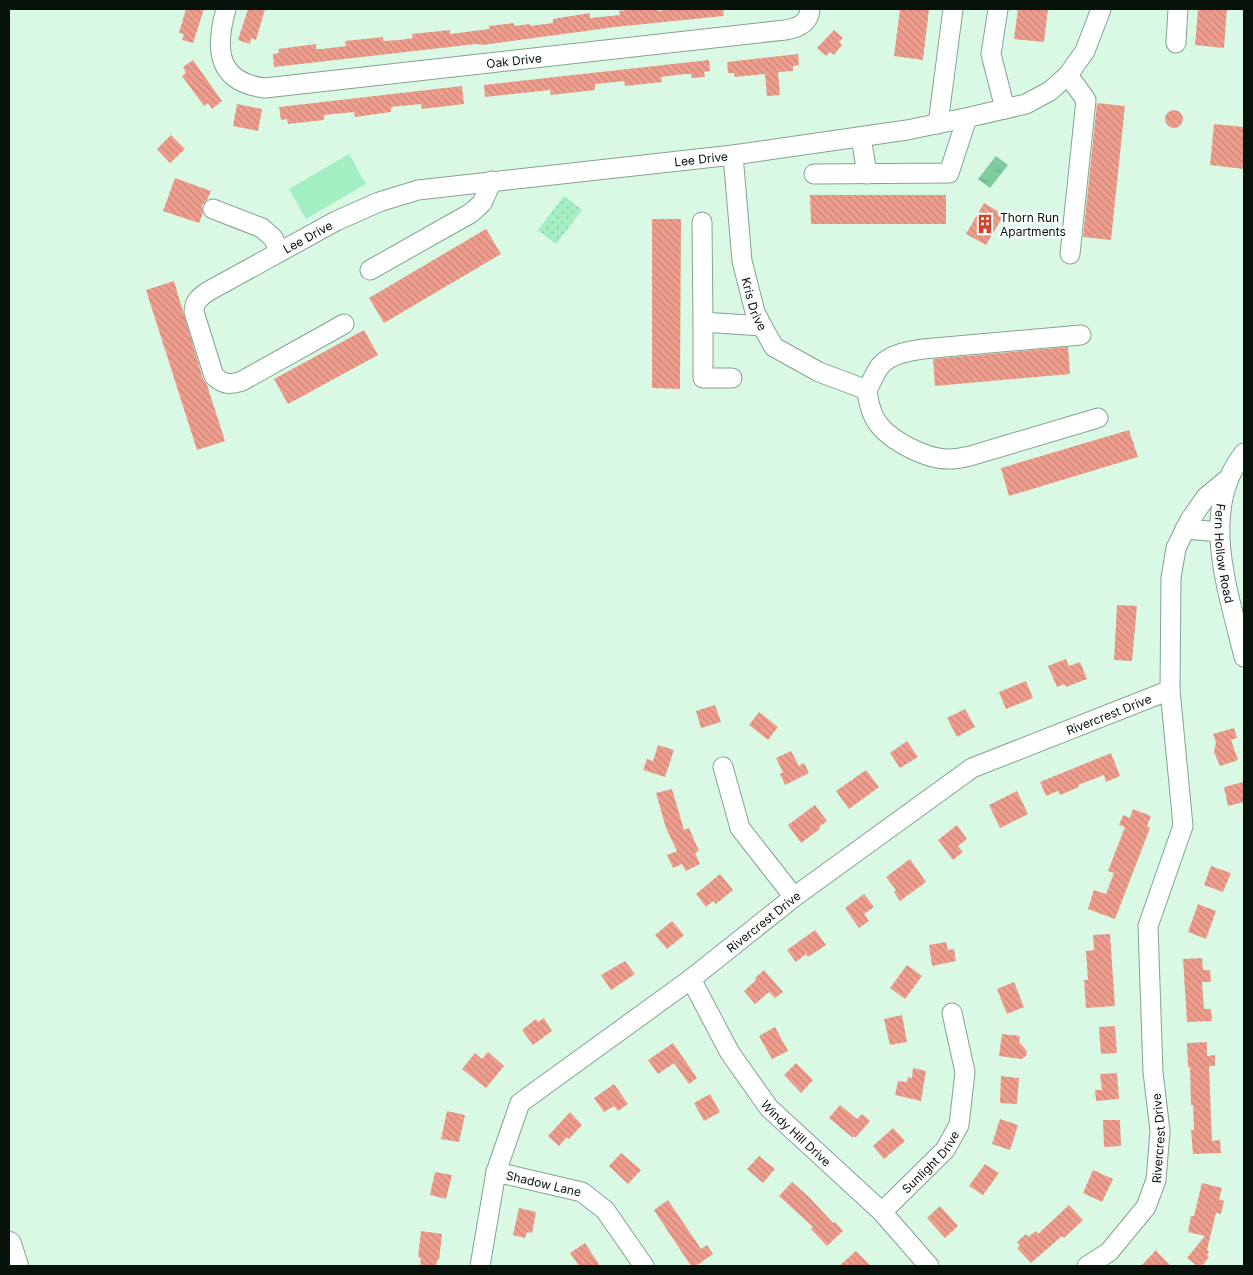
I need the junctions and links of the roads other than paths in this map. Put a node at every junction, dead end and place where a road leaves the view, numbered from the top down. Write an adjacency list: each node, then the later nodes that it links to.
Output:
1 (226, 9): 6 (street, Oak Drive)
2 (953, 9): 11 (street)
3 (998, 9): 9 (street)
4 (1101, 9): 8 (street, Lee Drive)
5 (1178, 9): 7 (street)
6 (809, 14)
7 (1176, 43)
8 (1068, 75): 9 (street, Lee Drive); 20 (street)
9 (1005, 109): 10 (street, Lee Drive)
10 (967, 118): 11 (street, Lee Drive); 15 (street)
11 (938, 124): 12 (street, Lee Drive)
12 (861, 137): 13 (street, Lee Drive); 15 (street)
13 (733, 155): 16 (street, Lee Drive); 24 (street, Kris Drive)
14 (814, 174): 15 (street)
15 (867, 174)
16 (492, 181): 19 (street, Lee Drive); 21 (street)
17 (213, 209): 19 (street)
18 (702, 222): 22 (street)
19 (280, 252): 23 (street, Lee Drive)
20 (1070, 254)
21 (370, 270)
22 (703, 322): 24 (street); 26 (street)
23 (344, 324)
24 (762, 326): 27 (street, Kris Drive)
25 (1081, 335): 27 (street)
26 (732, 378)
27 (866, 390): 28 (street)
28 (1098, 418)
29 (1244, 453): 30 (street, Fern Hollow Road)
30 (1228, 478): 31 (street, Rivercrest Drive); 32 (street, Fern Hollow Road)
31 (1185, 529): 32 (street); 34 (street, Rivercrest Drive)
32 (1220, 532): 33 (street, Fern Hollow Road)
33 (1244, 657)
34 (1170, 690): 36 (street, Rivercrest Drive); 46 (street, Rivercrest Drive)
35 (723, 767): 36 (street)
36 (794, 896): 37 (street, Rivercrest Drive)
37 (691, 979): 39 (street, Rivercrest Drive); 40 (street, Windy Hill Drive)
38 (952, 1013): 40 (street, Sunlight Drive)
39 (496, 1172): 43 (street, Rivercrest Drive); 44 (street, Shadow Lane)
40 (882, 1212): 45 (street, Windy Hill Drive)
41 (9, 1244): 42 (main road)
42 (16, 1266)
43 (480, 1266)
44 (644, 1266)
45 (928, 1266)
46 (1087, 1266)

